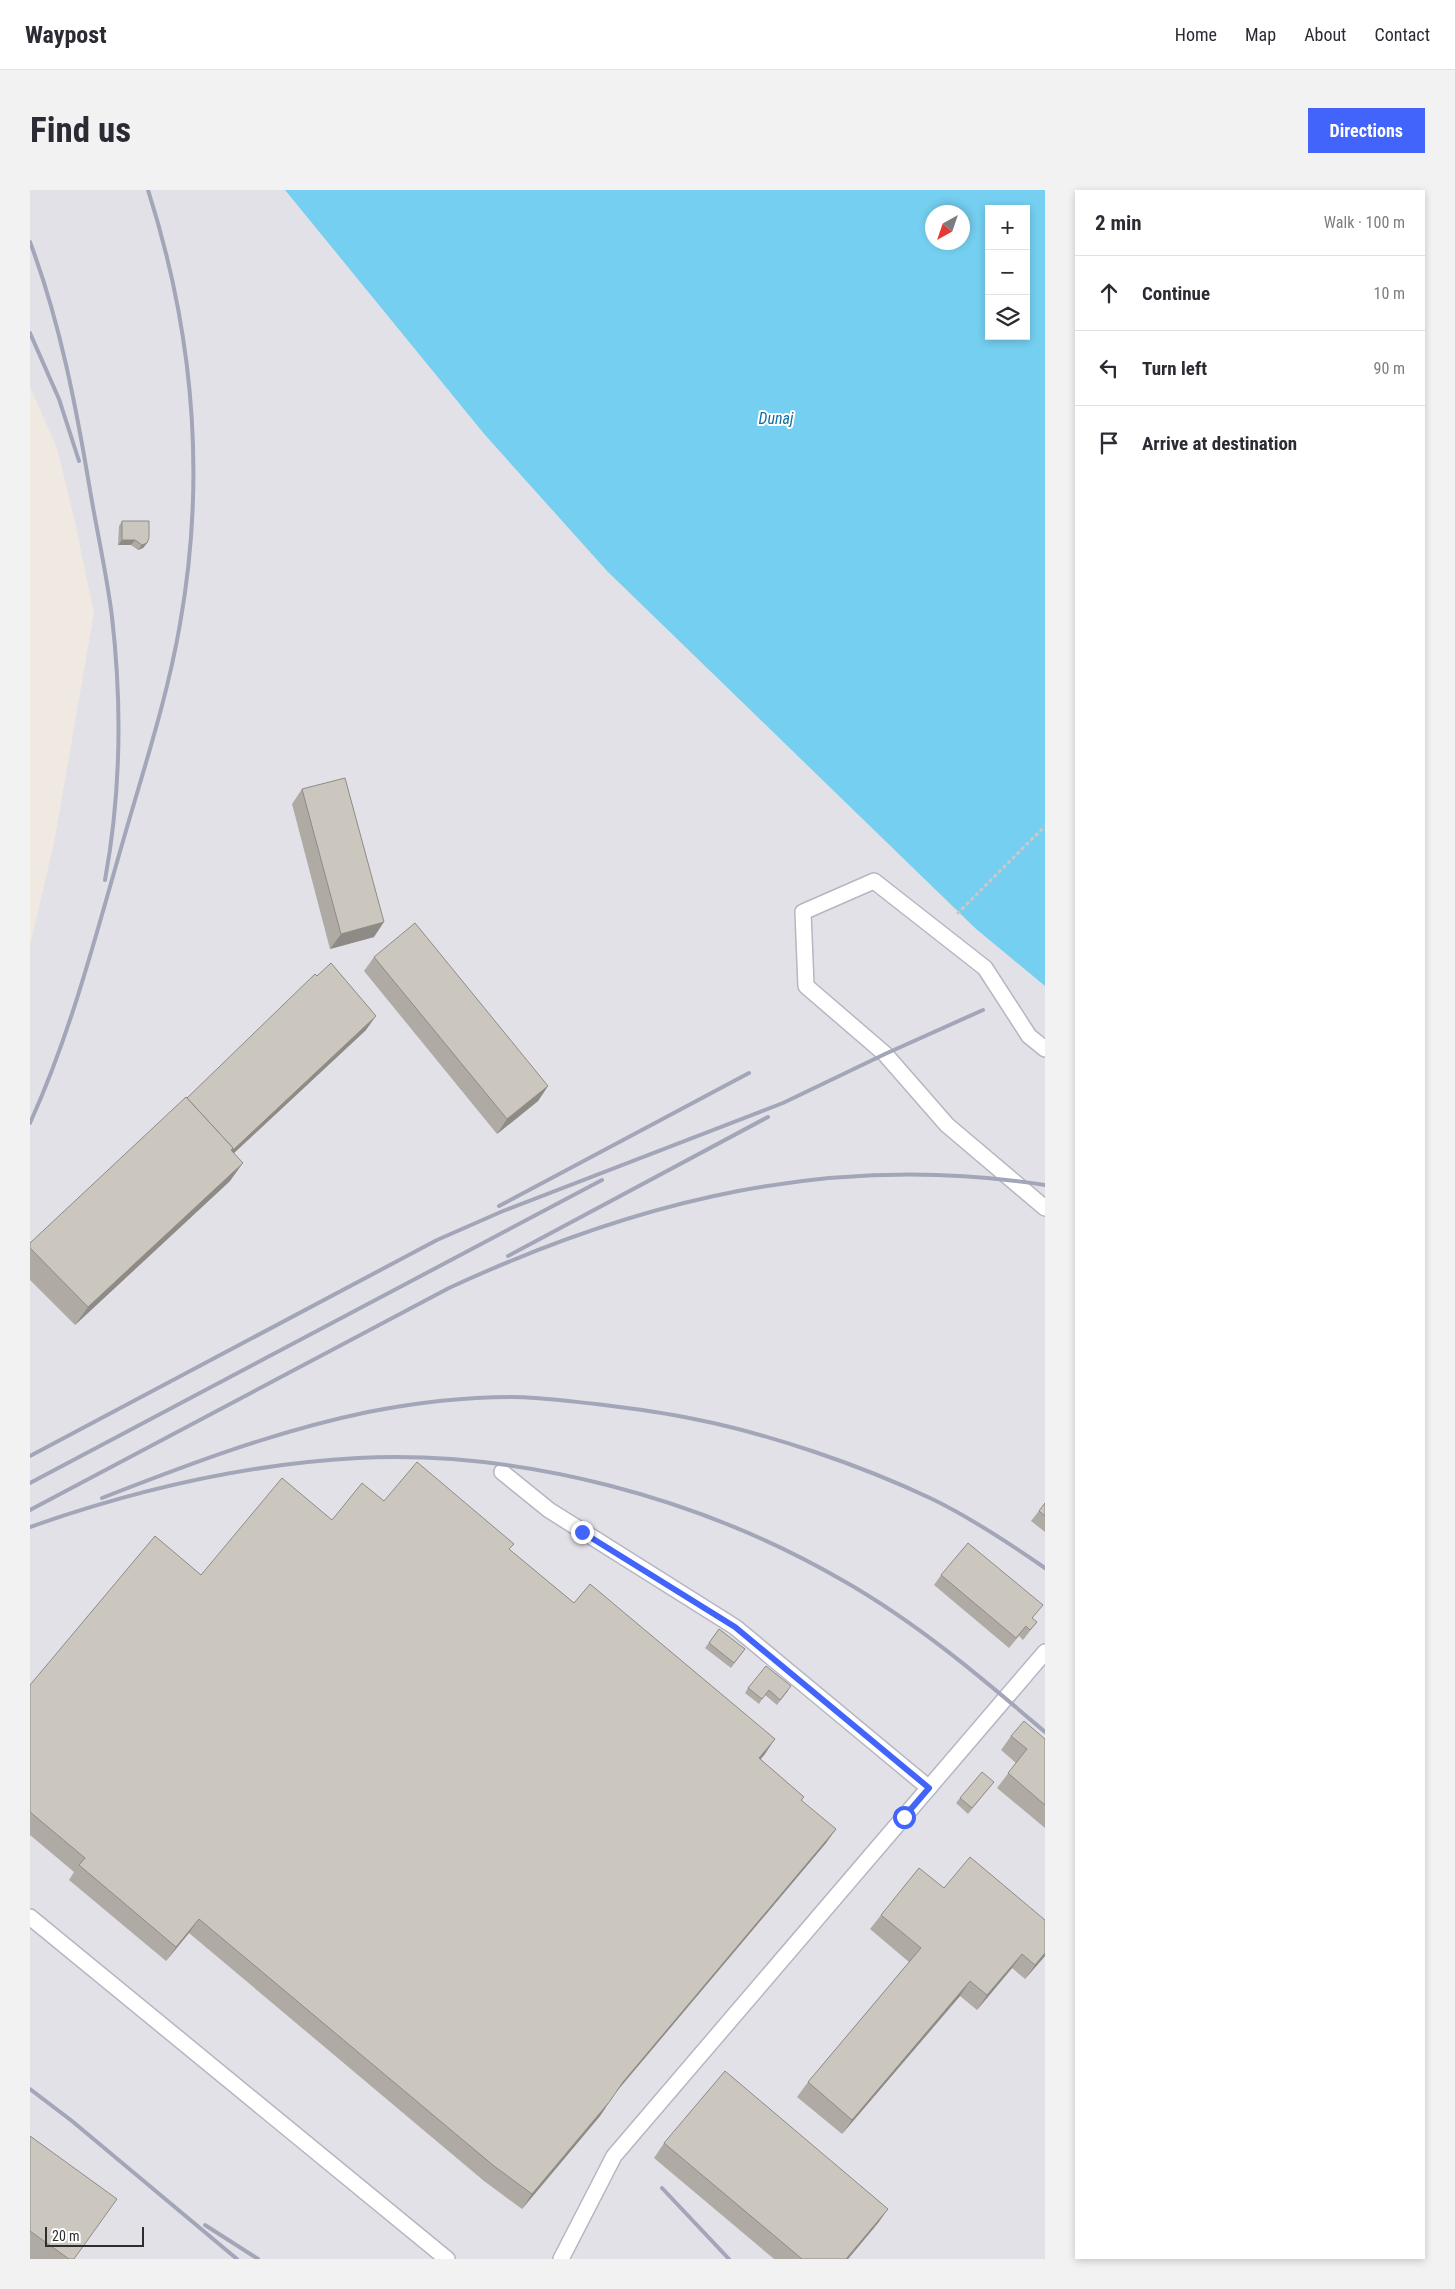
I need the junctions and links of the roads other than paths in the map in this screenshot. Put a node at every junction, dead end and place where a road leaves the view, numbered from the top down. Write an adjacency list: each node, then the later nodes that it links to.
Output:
1 (1045, 1049): 2 (lane)
2 (1045, 1208)
3 (502, 1472): 5 (lane)
4 (1045, 1652): 5 (lane)
5 (929, 1788): 8 (lane)
6 (30, 1917): 7 (lane)
7 (447, 2259)
8 (561, 2259)

